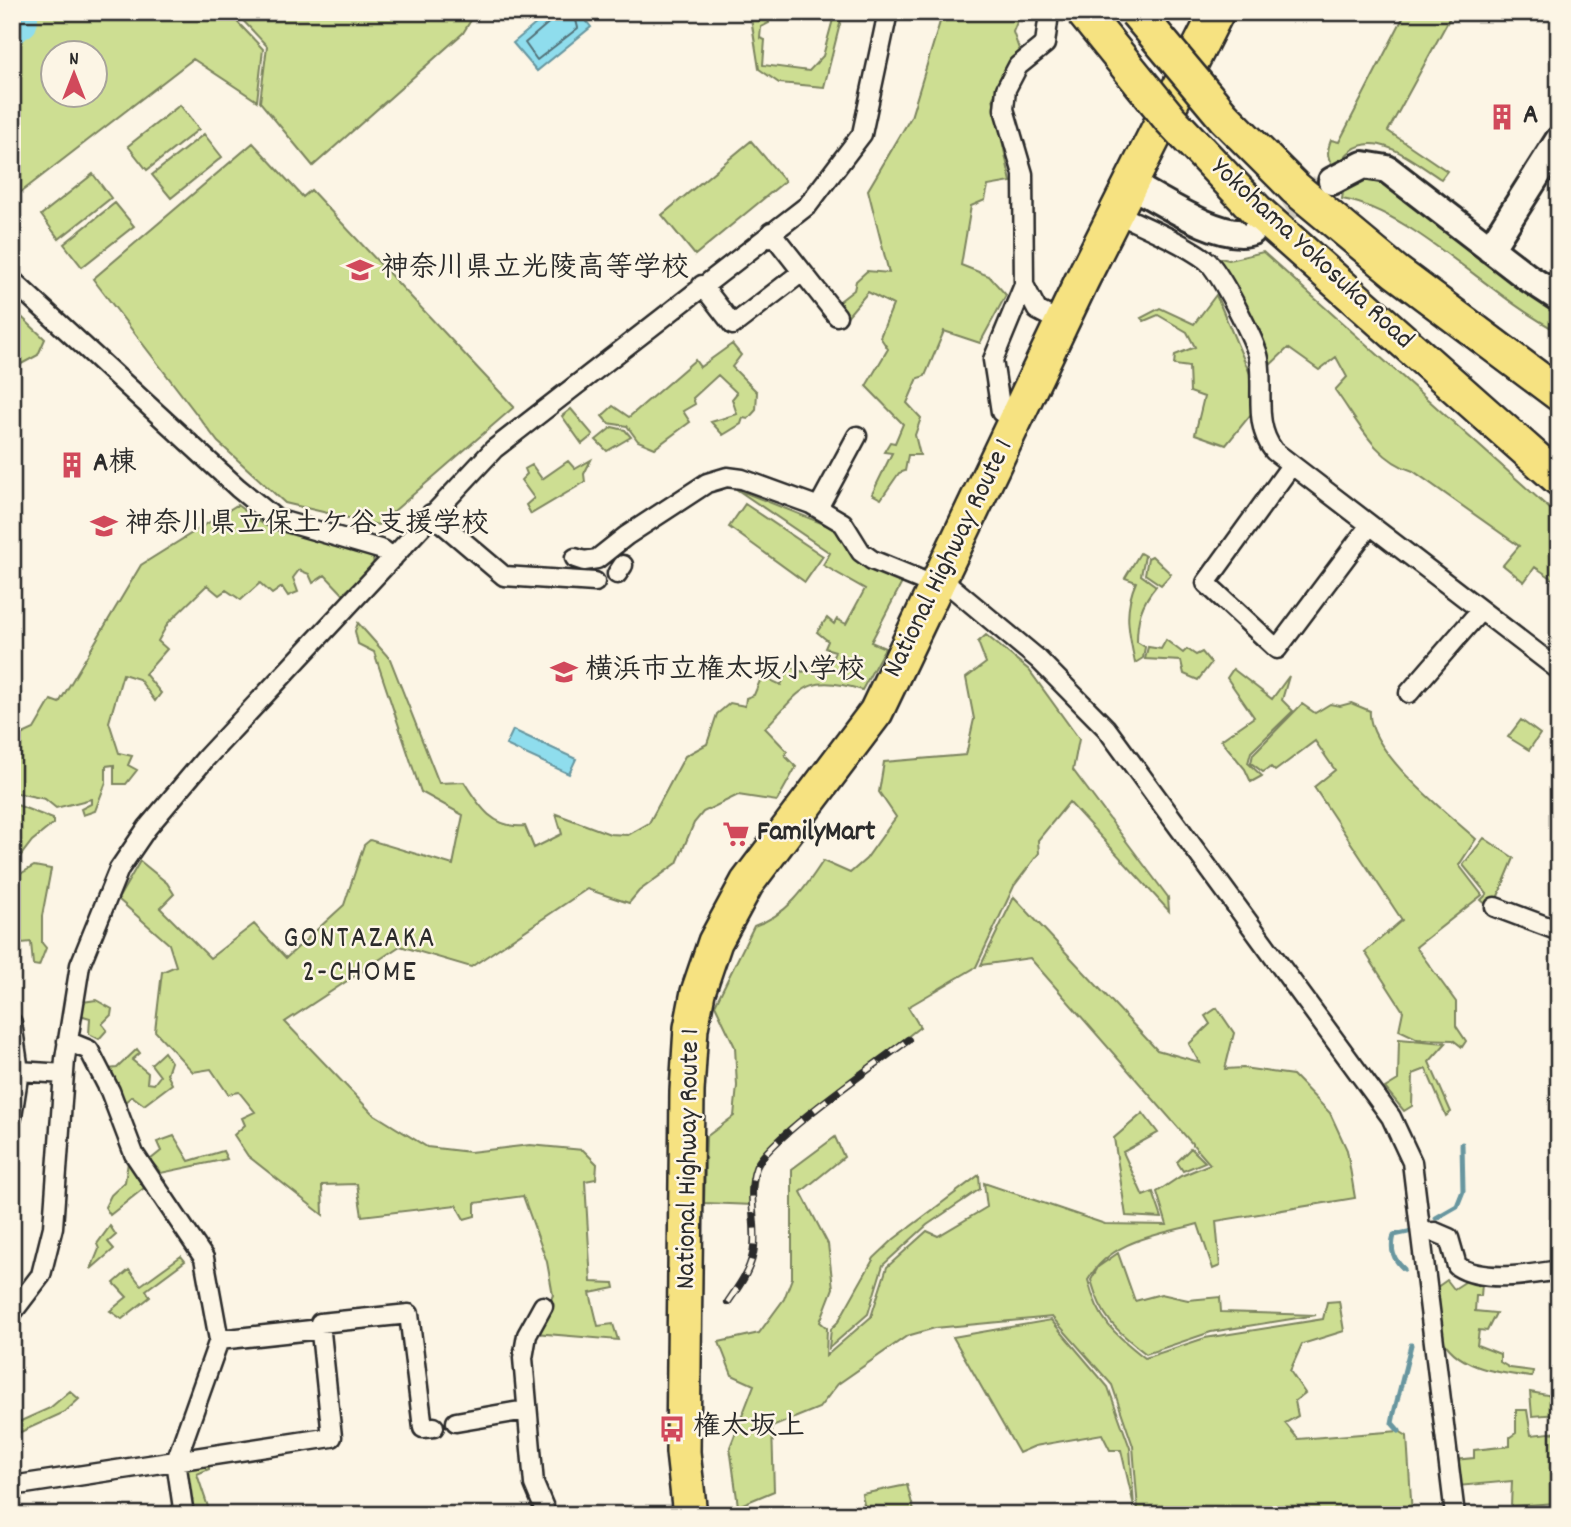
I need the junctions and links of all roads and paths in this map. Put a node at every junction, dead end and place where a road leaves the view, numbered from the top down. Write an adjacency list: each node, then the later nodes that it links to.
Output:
1 (888, 12): 11 (street)
2 (1083, 12): 10 (highway, Yokohama Yokosuka Road, bridge)
3 (1136, 12): 20 (highway, Yokohama Yokosuka Road, bridge)
4 (1048, 21): 16 (street)
5 (1202, 21): 8 (highway, National Highway Route 1)
6 (1559, 140): 12 (street)
7 (1332, 181): 12 (street)
8 (1130, 184): 9 (highway, National Highway Route 1); 10 (street)
9 (1127, 218): 19 (highway, National Highway Route 1); 27 (street)
10 (1255, 221): 21 (highway, Yokohama Yokosuka Road)
11 (771, 232): 13 (street); 15 (street)
12 (1490, 249): 17 (street)
13 (802, 272): 15 (street); 18 (street)
14 (12, 281): 32 (street)
15 (702, 285): 30 (street)
16 (1024, 285): 19 (street); 24 (street)
17 (1559, 298)
18 (837, 316)
19 (1062, 323): 24 (highway, National Highway Route 1)
20 (1465, 323): 22 (highway); 23 (highway, Yokohama Yokosuka Road)
21 (1433, 366): 26 (highway); 28 (highway, Yokohama Yokosuka Road)
22 (1559, 375)
23 (1559, 394)
24 (1017, 420): 35 (highway, National Highway Route 1)
25 (857, 436): 29 (street)
26 (1559, 454)
27 (1290, 467): 31 (street); 31 (street)
28 (1559, 479)
29 (818, 508): 33 (street); 35 (street)
30 (431, 514): 32 (street); 34 (street)
31 (1370, 525): 36 (street)
32 (393, 558): 42 (street)
33 (575, 558)
34 (595, 582)
35 (940, 583): 46 (street); 59 (highway, National Highway Route 1)
36 (1480, 611): 37 (street); 38 (street)
37 (1559, 670)
38 (1409, 694)
39 (1495, 907): 40 (street)
40 (1559, 931)
41 (12, 1023): 43 (street)
42 (67, 1041): 44 (street); 51 (street)
43 (19, 1071): 44 (street); 45 (street)
44 (64, 1074): 49 (street)
45 (12, 1117)
46 (1421, 1233): 47 (street); 60 (street)
47 (1559, 1270)
48 (543, 1306): 52 (street)
49 (12, 1313)
50 (321, 1329): 51 (street); 54 (street); 55 (street)
51 (219, 1340): 55 (street)
52 (526, 1410): 53 (street); 58 (street)
53 (456, 1422)
54 (435, 1427)
55 (176, 1461): 56 (street); 57 (street)
56 (12, 1486)
57 (184, 1515)
58 (547, 1515)
59 (690, 1515)
60 (1455, 1515)

